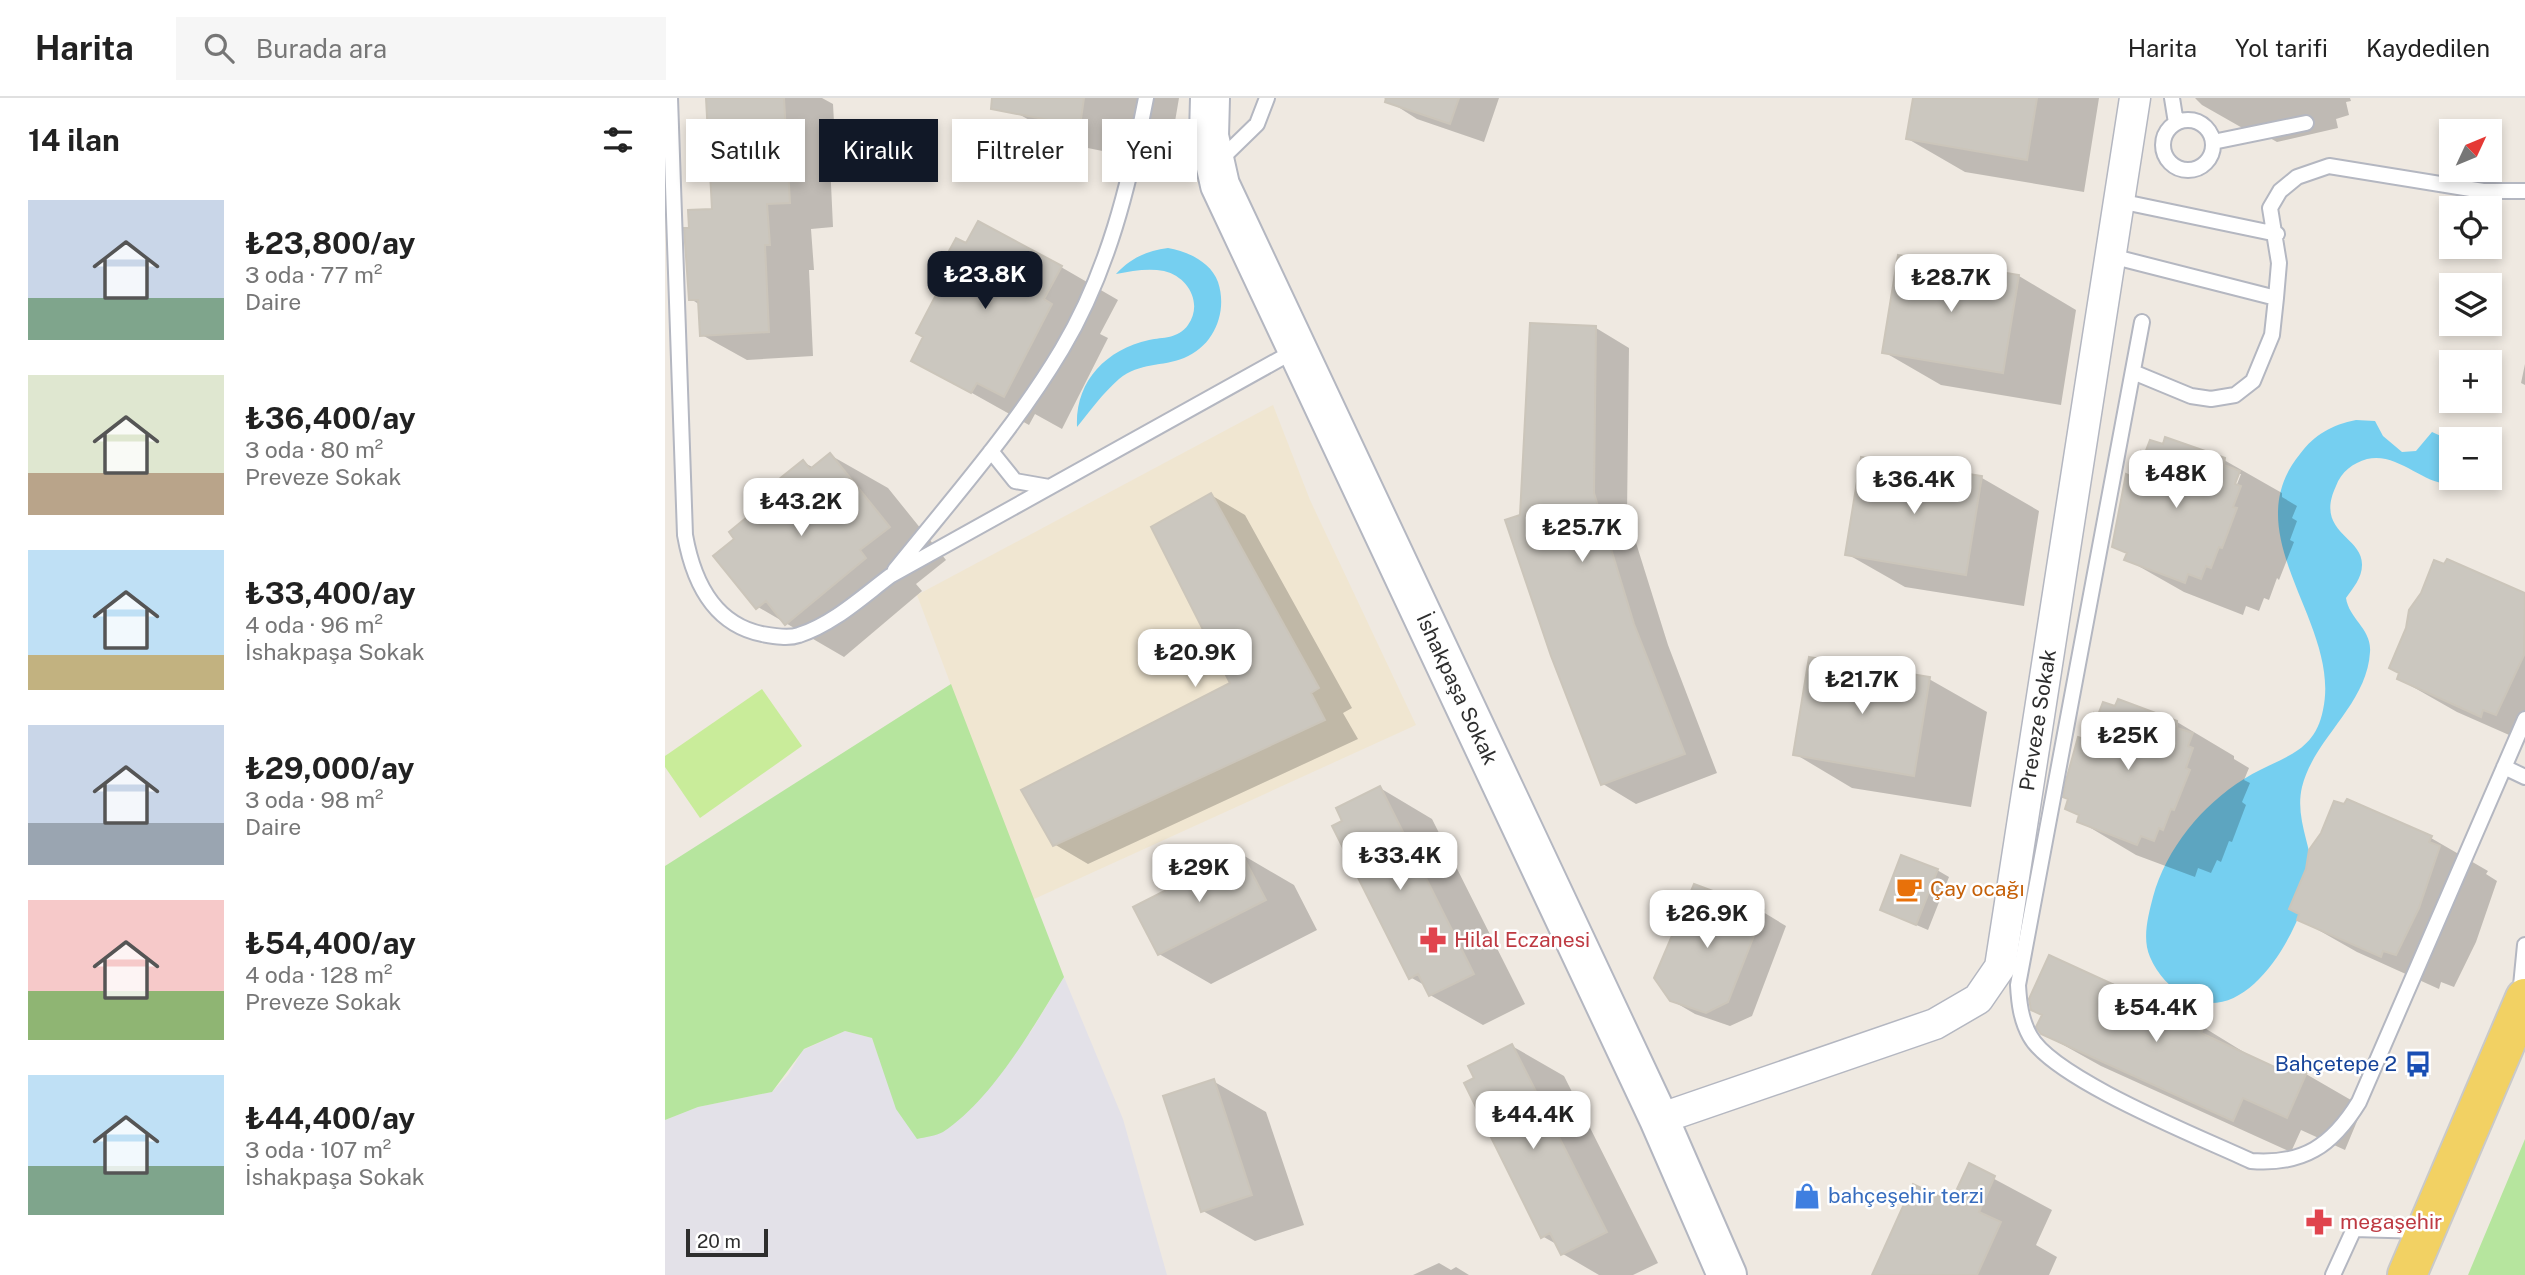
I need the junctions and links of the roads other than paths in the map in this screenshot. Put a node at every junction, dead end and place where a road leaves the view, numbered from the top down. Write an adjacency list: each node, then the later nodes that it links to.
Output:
1 (670, 98): 21 (lane)
2 (1146, 98): 19 (lane)
3 (1210, 98): 10 (street, İshakpaşa Sokak)
4 (1268, 98): 10 (lane)
5 (2135, 98): 12 (street, Preveze Sokak)
6 (2172, 98): 7 (lane)
7 (2176, 122): 9 (lane); 9 (lane)
8 (2306, 123): 9 (lane)
9 (2213, 142)
10 (1215, 164): 17 (street, İshakpaşa Sokak)
11 (2525, 191): 13 (lane)
12 (2119, 201): 13 (lane); 14 (street, Preveze Sokak)
13 (2277, 234): 15 (lane)
14 (2111, 256): 15 (lane); 27 (street, Preveze Sokak)
15 (2276, 298): 18 (lane)
16 (2142, 322): 18 (lane)
17 (1296, 350): 20 (lane); 27 (street, İshakpaşa Sokak)
18 (2133, 372): 23 (lane)
19 (991, 451): 20 (lane); 21 (lane)
20 (1050, 487): 21 (lane)
21 (890, 576)
22 (2525, 719): 23 (lane)
23 (2504, 767): 24 (lane)
24 (2525, 777)
25 (2525, 945): 26 (lane)
26 (2521, 1007): 28 (main road)
27 (1659, 1118): 29 (street, İshakpaşa Sokak)
28 (2424, 1231): 30 (lane); 31 (main road)
29 (1719, 1265)
30 (2333, 1275)
31 (2407, 1275)

